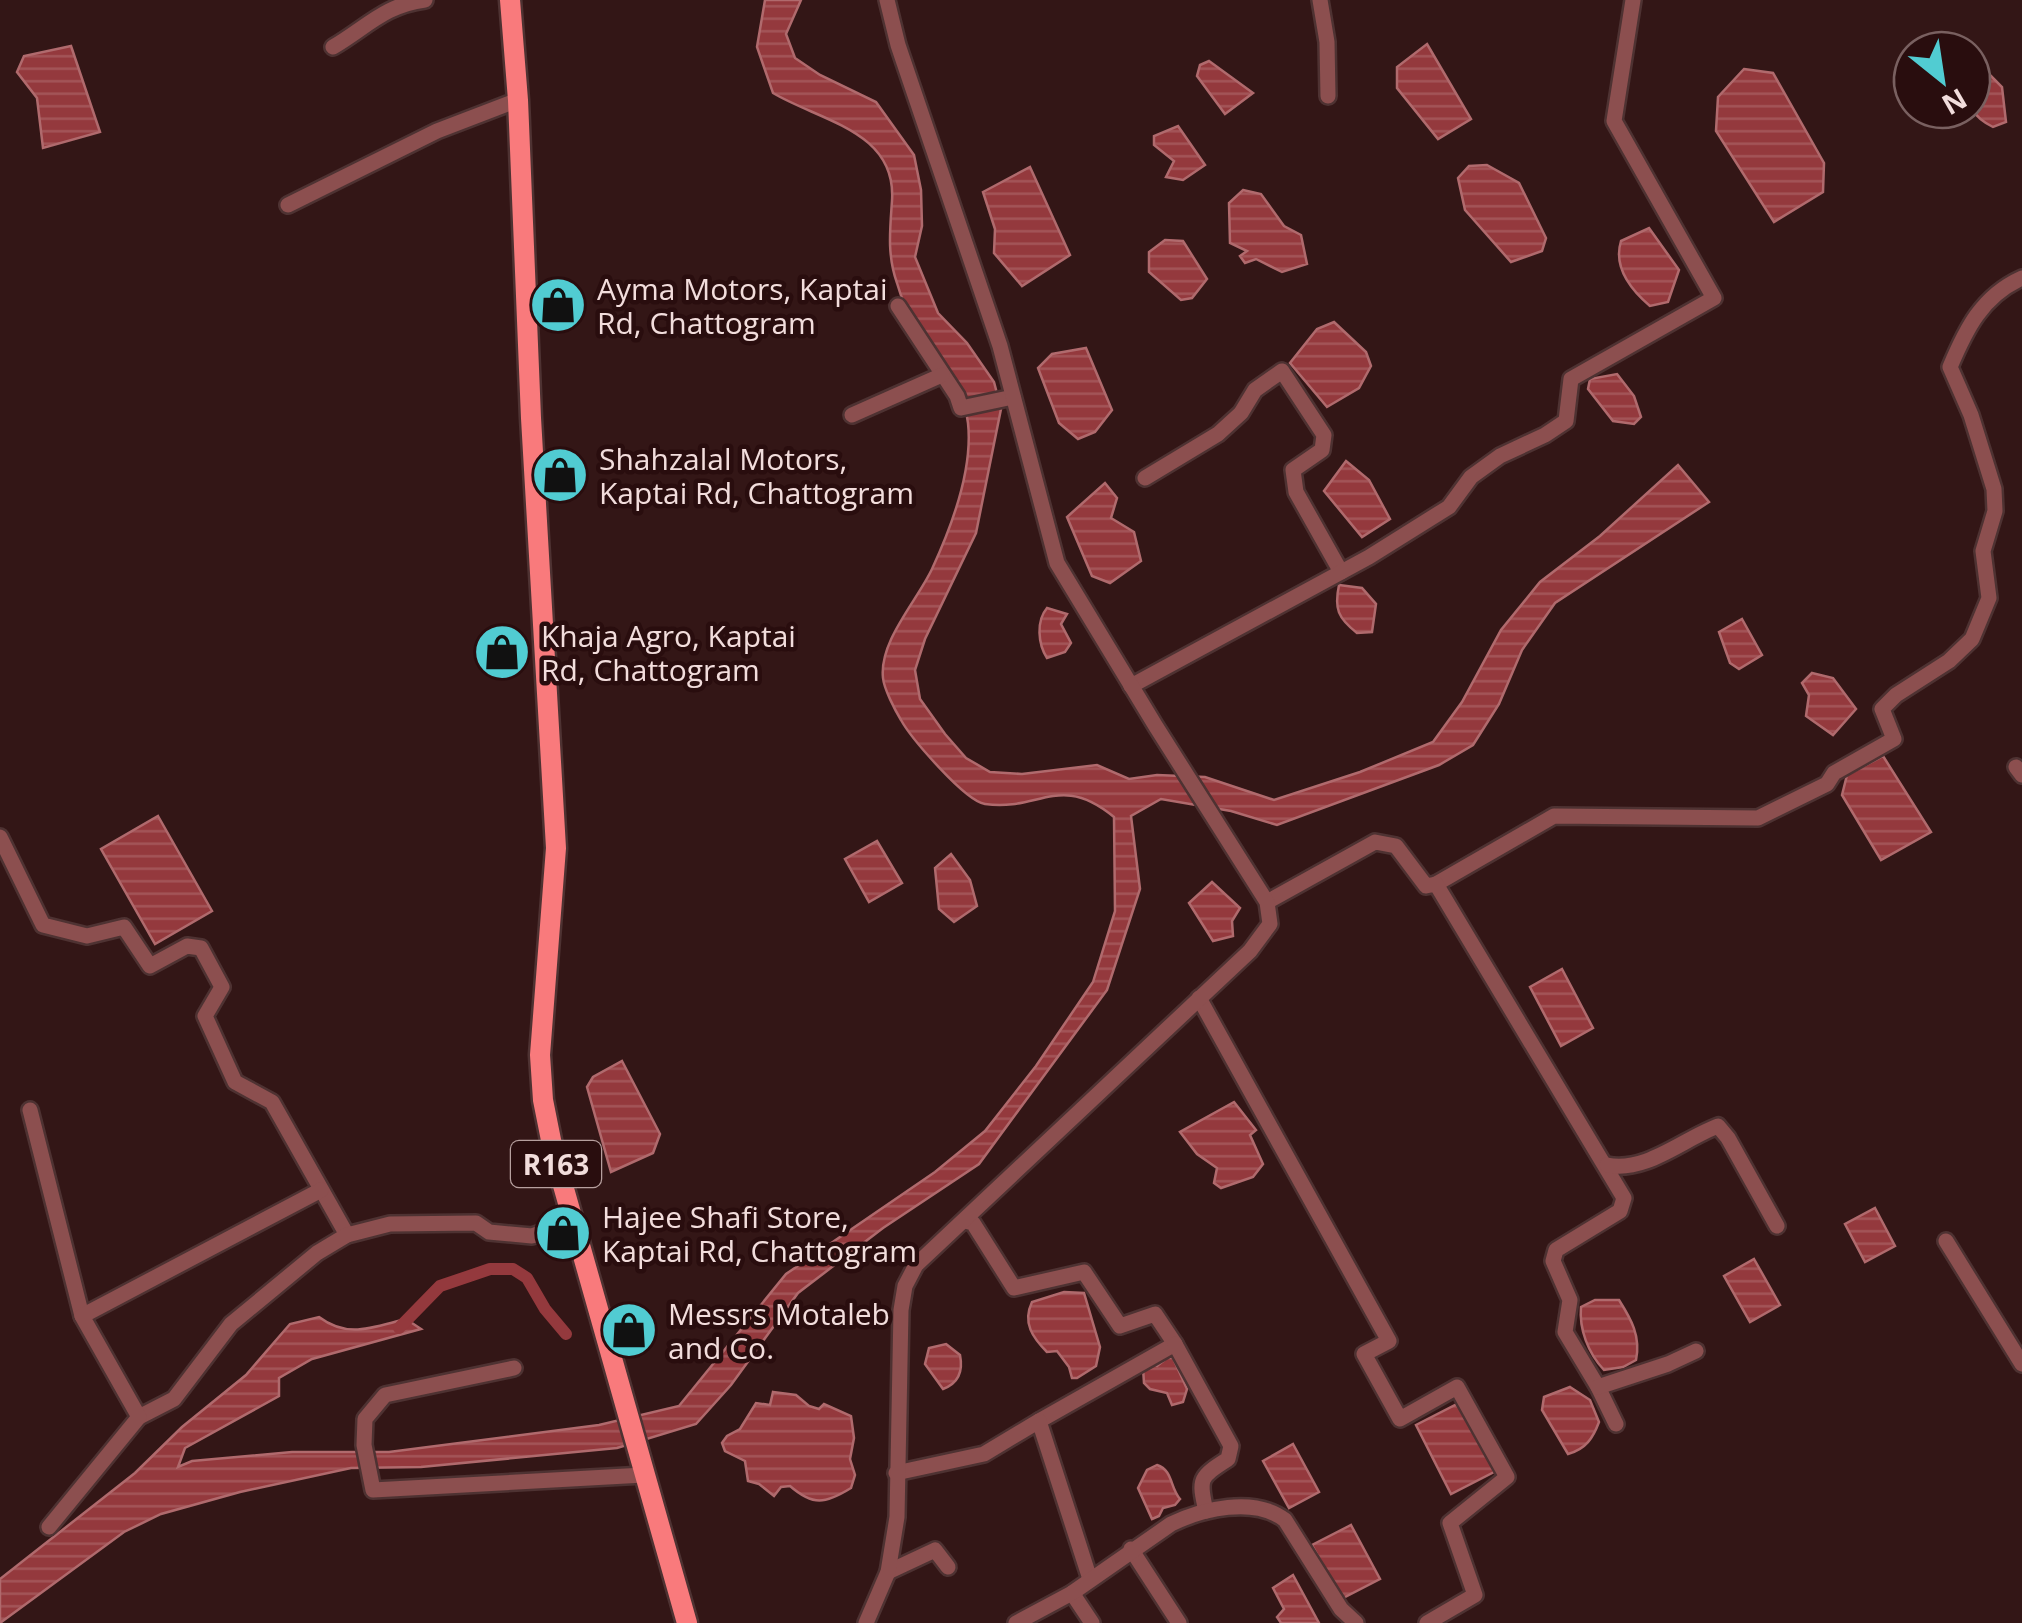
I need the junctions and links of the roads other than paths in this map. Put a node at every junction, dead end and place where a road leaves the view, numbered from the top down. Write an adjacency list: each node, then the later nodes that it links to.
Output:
1 (425, 0): 6 (street)
2 (510, 0): 8 (main road, R163)
3 (887, 0): 13 (street)
4 (1320, 0): 7 (street)
5 (1633, 0): 16 (street)
6 (334, 46)
7 (1328, 96)
8 (518, 100): 9 (street); 25 (main road, R163)
9 (288, 205)
10 (2022, 278): 19 (street)
11 (898, 306): 12 (street)
12 (942, 375): 13 (street); 14 (street)
13 (1008, 398): 17 (street)
14 (852, 415)
15 (1145, 478): 16 (street)
16 (1342, 572): 17 (street)
17 (1131, 686): 20 (street)
18 (0, 837): 24 (street)
19 (1436, 884): 20 (street); 23 (street)
20 (1267, 902): 21 (street)
21 (1199, 998): 26 (street); 56 (street)
22 (30, 1110): 30 (street)
23 (1607, 1165): 27 (street); 35 (street)
24 (322, 1190): 28 (street); 30 (street)
25 (572, 1221): 28 (street); 40 (main road, R163)
26 (965, 1222): 31 (street); 39 (street)
27 (1777, 1226)
28 (347, 1235): 36 (street)
29 (1946, 1241): 33 (street)
30 (82, 1316): 36 (street)
31 (1176, 1344): 37 (street); 41 (street)
32 (1696, 1351): 35 (street)
33 (2022, 1364)
34 (514, 1368): 40 (street)
35 (1598, 1387): 38 (street)
36 (139, 1417): 42 (street)
37 (1040, 1421): 39 (street); 47 (street)
38 (1616, 1424)
39 (896, 1472): 46 (street)
40 (644, 1476): 44 (main road, R163)
41 (1206, 1512): 43 (street); 55 (street)
42 (49, 1526)
43 (1132, 1549): 47 (street); 54 (street)
44 (670, 1566): 49 (main road, R163); 50 (main road, R163)
45 (948, 1567): 46 (street)
46 (888, 1572): 51 (street)
47 (1090, 1580): 48 (street)
48 (1072, 1592): 52 (street); 53 (street)
49 (672, 1623)
50 (687, 1623)
51 (866, 1623)
52 (1016, 1623)
53 (1092, 1623)
54 (1179, 1623)
55 (1356, 1623)
56 (1426, 1623)

